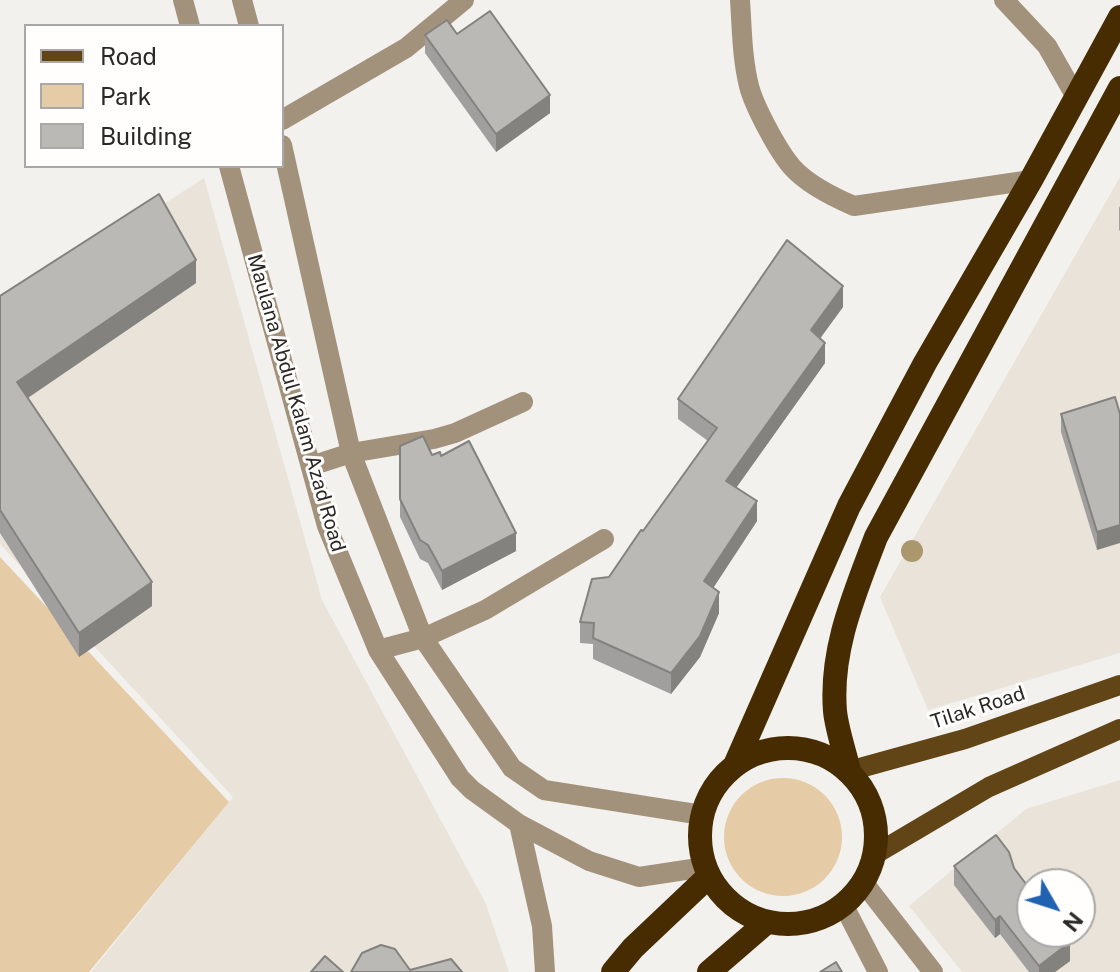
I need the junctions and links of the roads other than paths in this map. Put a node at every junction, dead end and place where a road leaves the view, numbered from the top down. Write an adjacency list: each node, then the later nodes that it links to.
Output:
1 (183, 0): 7 (street)
2 (242, 0): 8 (street)
3 (464, 0): 11 (street)
4 (740, 0): 14 (street)
5 (1004, 0): 10 (street)
6 (1120, 17): 10 (highway)
7 (189, 24)
8 (248, 24)
9 (1120, 88): 24 (highway)
10 (1076, 97): 14 (highway)
11 (284, 119)
12 (284, 154): 16 (street)
13 (230, 168): 17 (street, Maulana Abdul Kalam Azad Road)
14 (1031, 180): 23 (highway)
15 (523, 402): 16 (street)
16 (351, 453): 17 (street); 19 (street)
17 (311, 466): 20 (street, Maulana Abdul Kalam Azad Road)
18 (604, 539): 19 (street)
19 (423, 638): 20 (street); 25 (street)
20 (378, 650): 26 (street, Maulana Abdul Kalam Azad Road)
21 (1120, 685): 24 (main road, Tilak Road)
22 (1120, 729): 27 (main road)
23 (735, 765): 24 (highway); 25 (highway)
24 (849, 771): 27 (highway)
25 (702, 815): 28 (highway)
26 (519, 824): 28 (street, Maulana Abdul Kalam Azad Road); 32 (street)
27 (874, 855): 29 (highway)
28 (706, 872): 31 (highway); 33 (highway)
29 (863, 882): 30 (highway); 36 (street)
30 (843, 904): 31 (highway); 35 (street)
31 (767, 922): 34 (highway)
32 (545, 972)
33 (613, 972)
34 (709, 972)
35 (878, 972)
36 (933, 972)

